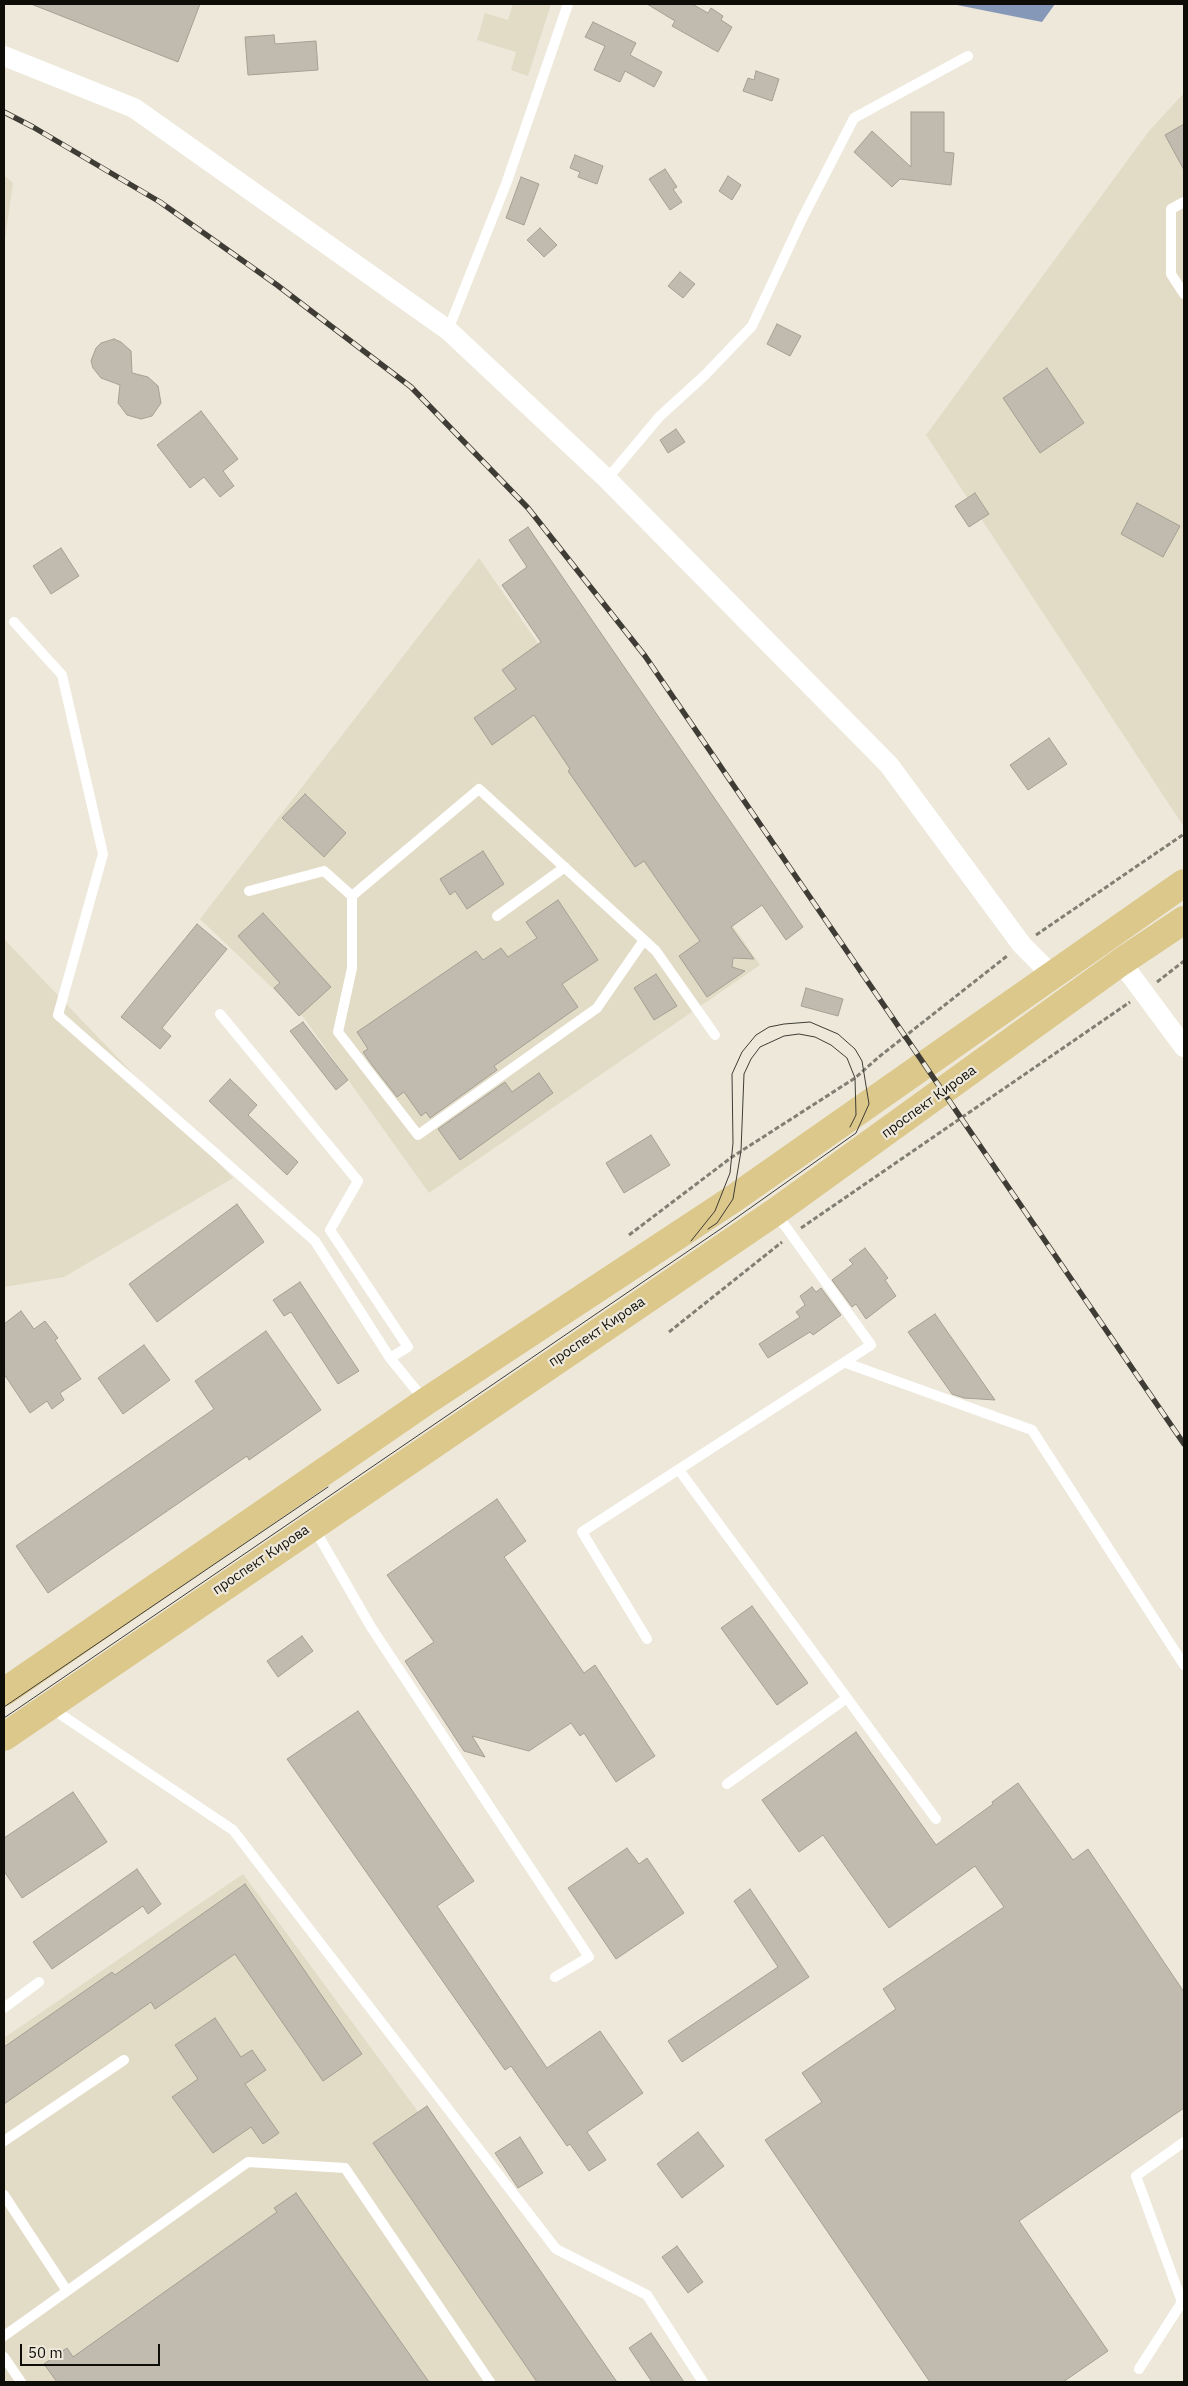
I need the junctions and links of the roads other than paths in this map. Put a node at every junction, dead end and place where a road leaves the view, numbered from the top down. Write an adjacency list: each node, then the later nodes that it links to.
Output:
1 (568, 4): 6 (lane)
2 (4, 56): 6 (street)
3 (968, 56): 7 (lane)
4 (1184, 202): 5 (lane)
5 (1184, 294)
6 (448, 330): 7 (street)
7 (607, 479): 17 (street)
8 (14, 622): 22 (lane)
9 (565, 867): 12 (lane); 13 (lane); 15 (lane)
10 (1184, 883): 17 (main road)
11 (249, 891): 12 (lane)
12 (352, 896): 15 (lane)
13 (496, 916)
14 (1184, 920): 16 (main road, проспект Кирова)
15 (644, 940): 19 (lane)
16 (1121, 962): 20 (street); 21 (main road, проспект Кирова)
17 (1051, 974): 24 (main road)
18 (220, 1014): 22 (lane)
19 (715, 1035)
20 (1184, 1047)
21 (775, 1212): 23 (lane); 26 (main road, проспект Кирова)
22 (390, 1358): 24 (lane)
23 (846, 1363): 25 (lane); 28 (lane)
24 (425, 1402): 29 (main road)
25 (679, 1470): 27 (lane); 31 (lane)
26 (312, 1525): 32 (main road, проспект Кирова); 36 (lane)
27 (647, 1639)
28 (1184, 1665)
29 (30, 1675): 30 (main road); 32 (main road)
30 (4, 1692)
31 (847, 1698): 34 (lane); 35 (lane)
32 (48, 1706): 33 (main road, проспект Кирова); 49 (lane)
33 (4, 1737)
34 (727, 1784)
35 (936, 1819)
36 (555, 1977)
37 (39, 1982): 38 (lane)
38 (4, 2008)
39 (124, 2060): 40 (lane)
40 (4, 2141)
41 (1184, 2142): 46 (lane)
42 (4, 2195): 43 (lane)
43 (67, 2290): 44 (lane); 48 (lane)
44 (4, 2336)
45 (4, 2357): 47 (lane)
46 (1139, 2369)
47 (21, 2382)
48 (490, 2382)
49 (703, 2382)

